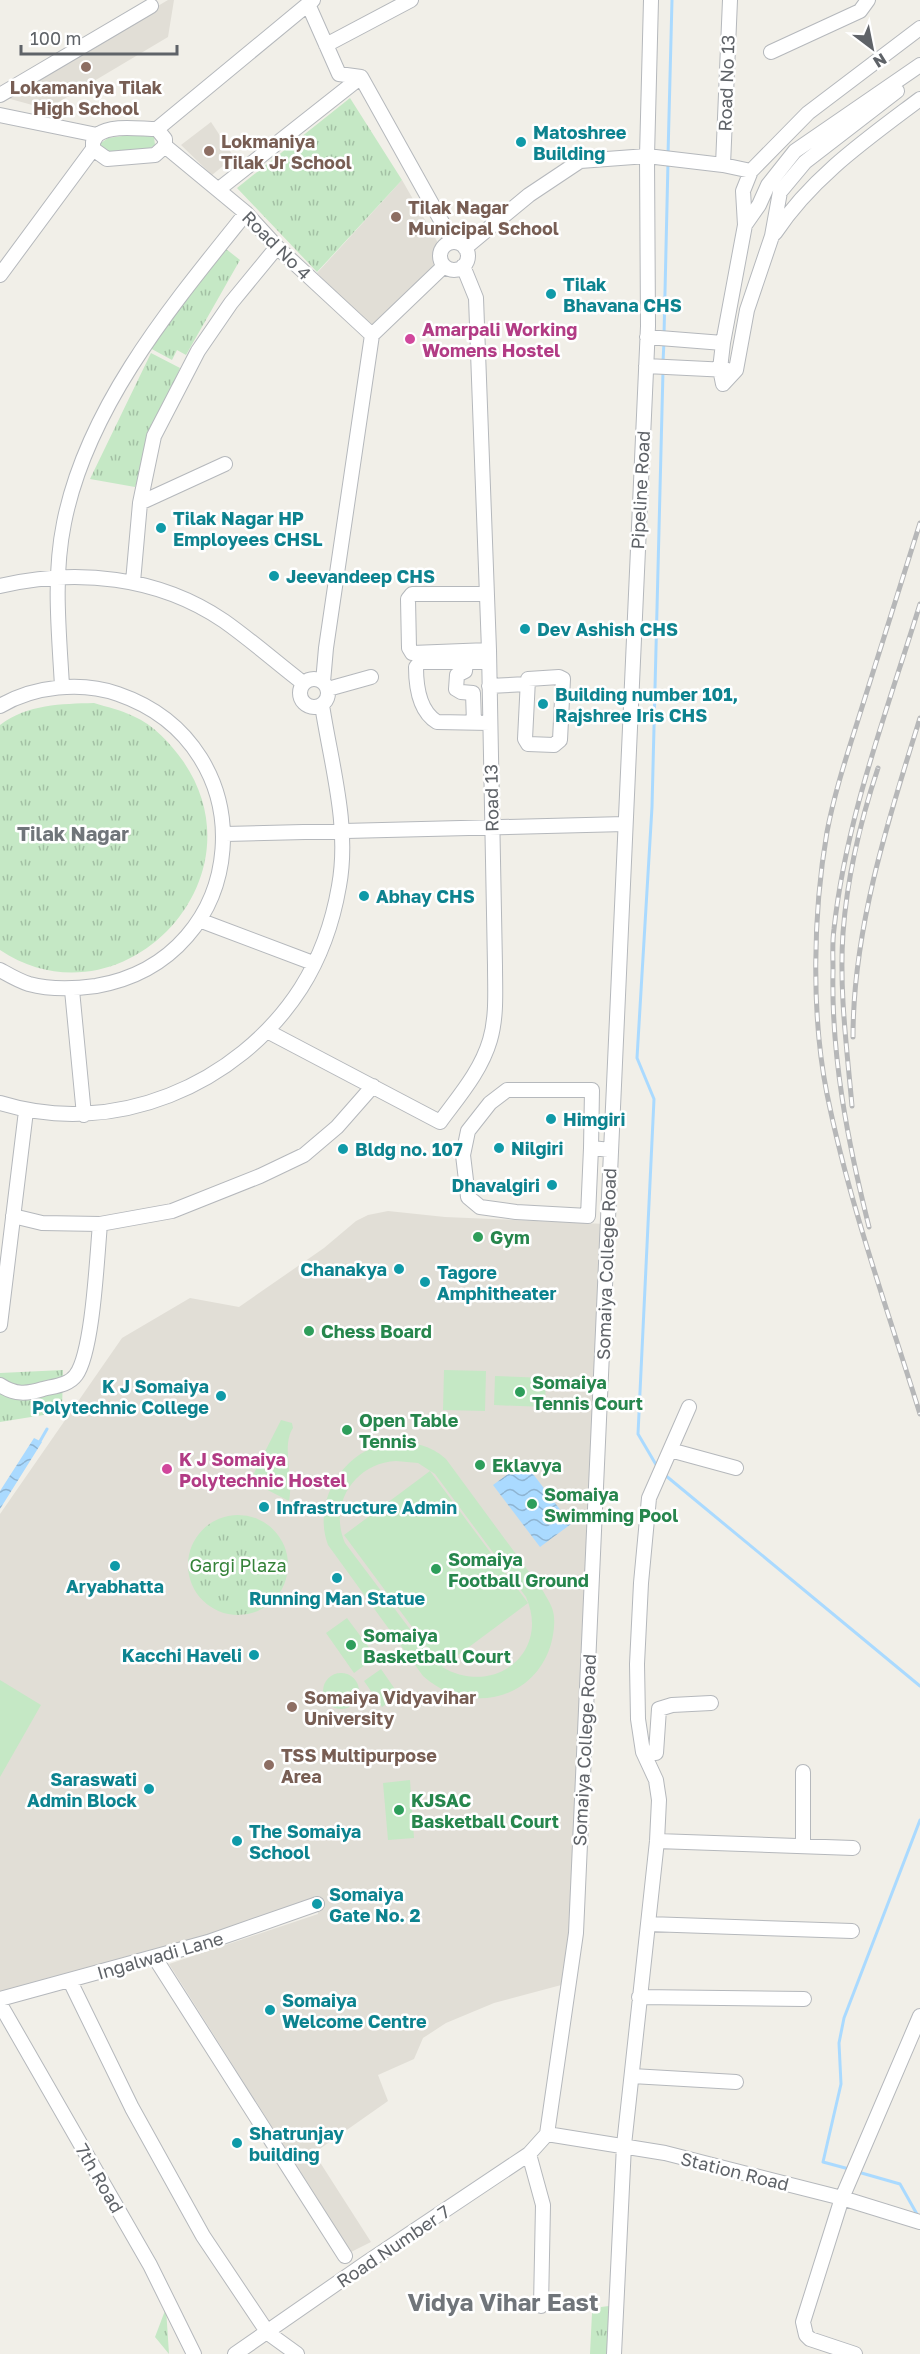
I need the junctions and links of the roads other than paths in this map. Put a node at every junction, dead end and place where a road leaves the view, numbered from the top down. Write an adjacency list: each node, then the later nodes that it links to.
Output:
1 (399, 0): 9 (street)
2 (411, 0): 9 (street)
3 (651, 0): 19 (street, Pipeline Road)
4 (730, 0): 20 (street, Road No 13)
5 (868, 0): 10 (street)
6 (310, 2): 9 (street); 16 (street)
7 (151, 6): 13 (street)
8 (920, 28): 21 (street)
9 (325, 43): 12 (street)
10 (771, 52)
11 (919, 71): 24 (street); 25 (street)
12 (361, 77): 22 (street); 26 (street)
13 (0, 95)
14 (920, 99): 25 (street)
15 (0, 115): 17 (street)
16 (157, 129): 17 (street); 18 (street, Road No 4)
17 (95, 142): 18 (street); 30 (street)
18 (165, 146): 22 (street, Road No 4)
19 (650, 157): 20 (street); 26 (street); 32 (street, Pipeline Road)
20 (723, 165): 21 (street)
21 (751, 171): 24 (street)
22 (219, 189): 23 (street, Road No 4)
23 (246, 213): 27 (street, Road No 4); 39 (street)
24 (745, 225): 33 (street)
25 (772, 236): 36 (street)
26 (459, 245): 28 (street); 29 (street)
27 (277, 247): 31 (street, Road No 4); 38 (street)
28 (444, 266): 29 (street); 31 (street)
29 (463, 266): 42 (street, Road 13)
30 (0, 275)
31 (372, 335): 46 (street)
32 (660, 338): 33 (street); 34 (street, Pipeline Road)
33 (723, 343): 35 (street)
34 (658, 366): 35 (street); 54 (street, Pipeline Road)
35 (720, 369): 36 (street); 36 (street)
36 (736, 370)
37 (225, 464): 38 (street)
38 (140, 503): 40 (street)
39 (57, 576): 40 (street); 41 (street); 48 (street)
40 (133, 582): 46 (street)
41 (0, 586)
42 (487, 594): 43 (street, Road 13); 43 (street)
43 (489, 656): 44 (street); 49 (street, Road 13)
44 (465, 662): 52 (street); 52 (street)
45 (371, 677): 46 (street)
46 (316, 683): 50 (street); 50 (street)
47 (527, 684): 47 (street); 49 (street)
48 (62, 686): 51 (street); 57 (street)
49 (489, 686): 53 (street, Road 13)
50 (322, 705): 56 (street)
51 (0, 706)
52 (474, 723): 53 (street)
53 (490, 723): 55 (street, Road 13)
54 (625, 824): 55 (street); 65 (street, Somaiya College Road)
55 (491, 828): 56 (street); 63 (street, Road 13)
56 (342, 831): 57 (street); 59 (street)
57 (225, 834): 58 (street)
58 (199, 920): 59 (street); 61 (street)
59 (313, 963): 62 (street)
60 (0, 970): 61 (street)
61 (72, 990): 68 (street)
62 (267, 1031): 63 (street, Road 13); 68 (street)
63 (373, 1086): 74 (street)
64 (592, 1090): 65 (street); 69 (street); 72 (street)
65 (614, 1091): 70 (street, Somaiya College Road)
66 (0, 1103): 67 (street)
67 (26, 1111): 68 (street); 71 (street)
68 (84, 1115)
69 (591, 1148): 70 (street); 72 (street)
70 (611, 1150): 73 (street, Somaiya College Road)
71 (13, 1216): 74 (street); 75 (street)
72 (588, 1216): 73 (street)
73 (608, 1217): 99 (street, Somaiya College Road)
74 (100, 1224): 77 (street)
75 (1, 1307): 76 (street)
76 (0, 1324)
77 (0, 1385)
78 (689, 1407): 79 (street)
79 (669, 1454): 80 (street); 82 (street)
80 (736, 1468)
81 (711, 1703): 82 (street)
82 (644, 1752): 84 (street)
83 (803, 1772): 85 (street)
84 (657, 1841): 85 (street); 88 (street)
85 (803, 1846): 86 (street)
86 (853, 1848)
87 (318, 1904): 90 (street, Ingalwadi Lane)
88 (648, 1924): 89 (street); 92 (street)
89 (852, 1931)
90 (155, 1958): 91 (street, Ingalwadi Lane); 104 (street)
91 (70, 1981): 93 (street, Ingalwadi Lane); 106 (street)
92 (639, 1997): 94 (street); 97 (street)
93 (0, 1999)
94 (804, 1999)
95 (0, 2004): 107 (street, 7th Road)
96 (920, 2016): 102 (street)
97 (632, 2076): 98 (street); 100 (street)
98 (736, 2082)
99 (547, 2134): 100 (street, Station Road); 101 (street, Road Number 7)
100 (624, 2145): 102 (street, Station Road); 110 (street)
101 (529, 2154): 105 (street); 106 (street, Road Number 7)
102 (842, 2198): 103 (street, Station Road); 111 (street)
103 (918, 2222)
104 (345, 2256)
105 (541, 2306)
106 (268, 2333): 108 (street, Road Number 7); 109 (street)
107 (194, 2354)
108 (235, 2354)
109 (297, 2354)
110 (614, 2354)
111 (855, 2354)

